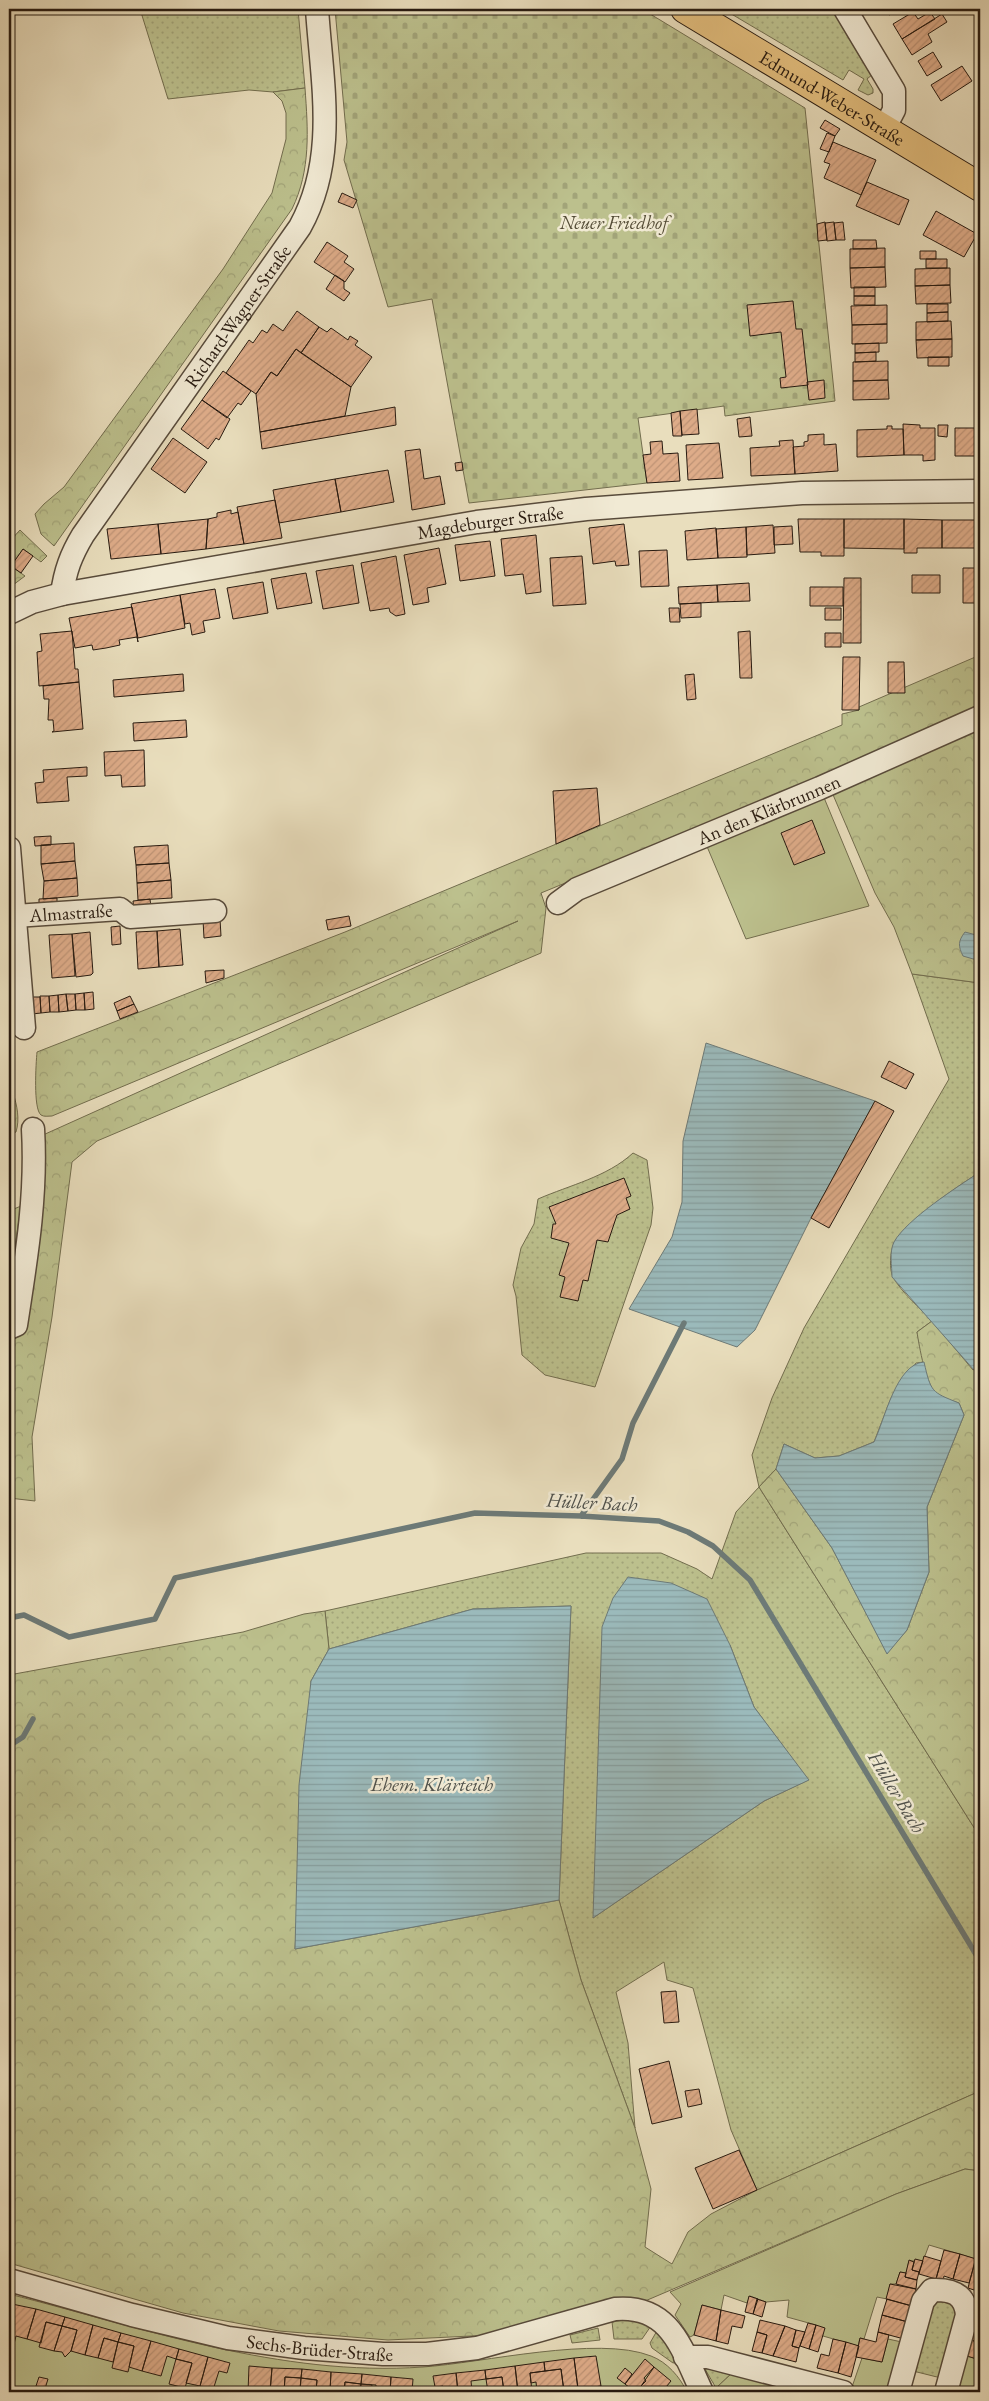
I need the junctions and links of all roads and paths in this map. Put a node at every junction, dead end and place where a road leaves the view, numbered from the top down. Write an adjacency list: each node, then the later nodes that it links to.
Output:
1 (317, 9): 7 (street, Richard-Wagner-Straße)
2 (685, 9): 4 (main road, Edmund-Weber-Straße)
3 (845, 9): 4 (street)
4 (884, 129): 5 (main road, Edmund-Weber-Straße)
5 (980, 187)
6 (980, 491): 7 (street, Magdeburger Straße)
7 (62, 594): 8 (street, Magdeburger Straße)
8 (9, 613)
9 (980, 717): 11 (street, An den Klärbrunnen)
10 (9, 848): 13 (street, Almastraße)
11 (558, 903)
12 (215, 911): 13 (street, Almastraße)
13 (15, 916): 14 (street, Almastraße)
14 (24, 1028)
15 (33, 1129): 16 (street)
16 (12, 1327)
17 (9, 2280): 18 (street, Sechs-Brüder-Straße)
18 (685, 2357): 19 (street); 20 (street)
19 (702, 2392)
20 (843, 2392)
21 (898, 2392): 22 (street)
22 (946, 2392)

